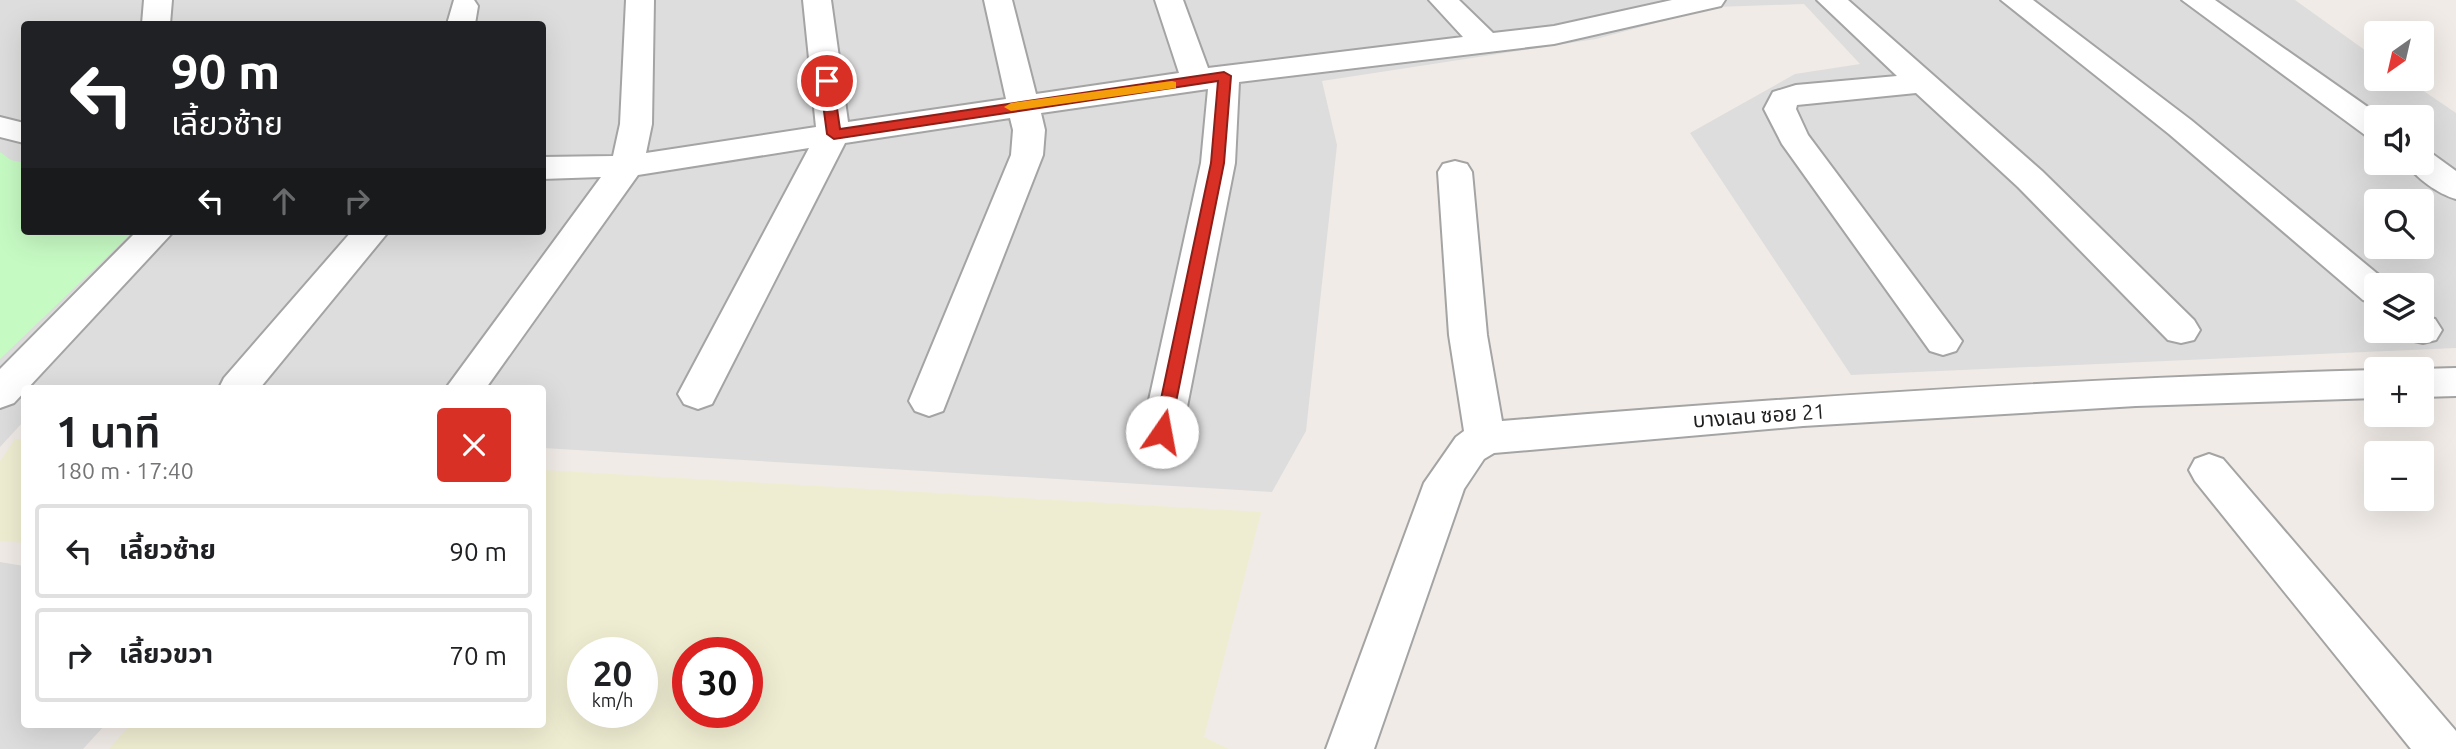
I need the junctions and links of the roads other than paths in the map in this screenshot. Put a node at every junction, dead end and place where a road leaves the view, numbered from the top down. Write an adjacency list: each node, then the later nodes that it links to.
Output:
1 (158, 0): 12 (street)
2 (640, 0): 21 (street)
3 (817, 0): 20 (street)
4 (998, 0): 16 (street)
5 (1169, 0): 14 (street)
6 (1443, 0): 13 (street)
7 (1711, 0): 11 (street)
8 (1831, 0): 15 (street)
9 (2015, 0): 28 (street)
10 (2196, 0): 17 (street)
11 (1655, 5): 13 (street)
12 (156, 21)
13 (1486, 43): 14 (street)
14 (1211, 79): 16 (street); 39 (street)
15 (1925, 83): 29 (street); 30 (street)
16 (1024, 105): 20 (street); 38 (street)
17 (2364, 119)
18 (0, 127): 19 (street)
19 (21, 132)
20 (834, 134): 21 (street); 37 (street)
21 (627, 166): 22 (street); 35 (street)
22 (546, 168)
23 (2434, 171): 25 (street)
24 (1455, 172): 40 (street)
25 (2456, 188)
26 (152, 235): 36 (street)
27 (369, 235): 34 (street)
28 (2364, 281)
29 (2181, 330)
30 (1943, 341)
31 (2456, 382): 32 (street)
32 (2434, 383)
33 (2364, 384): 40 (street, บางเลน ซอย 21)
34 (242, 385)
35 (467, 385)
36 (0, 393)
37 (698, 394)
38 (929, 401)
39 (1162, 432)
40 (1485, 438): 42 (street)
41 (2209, 470): 43 (street)
42 (1350, 749)
43 (2441, 749)

